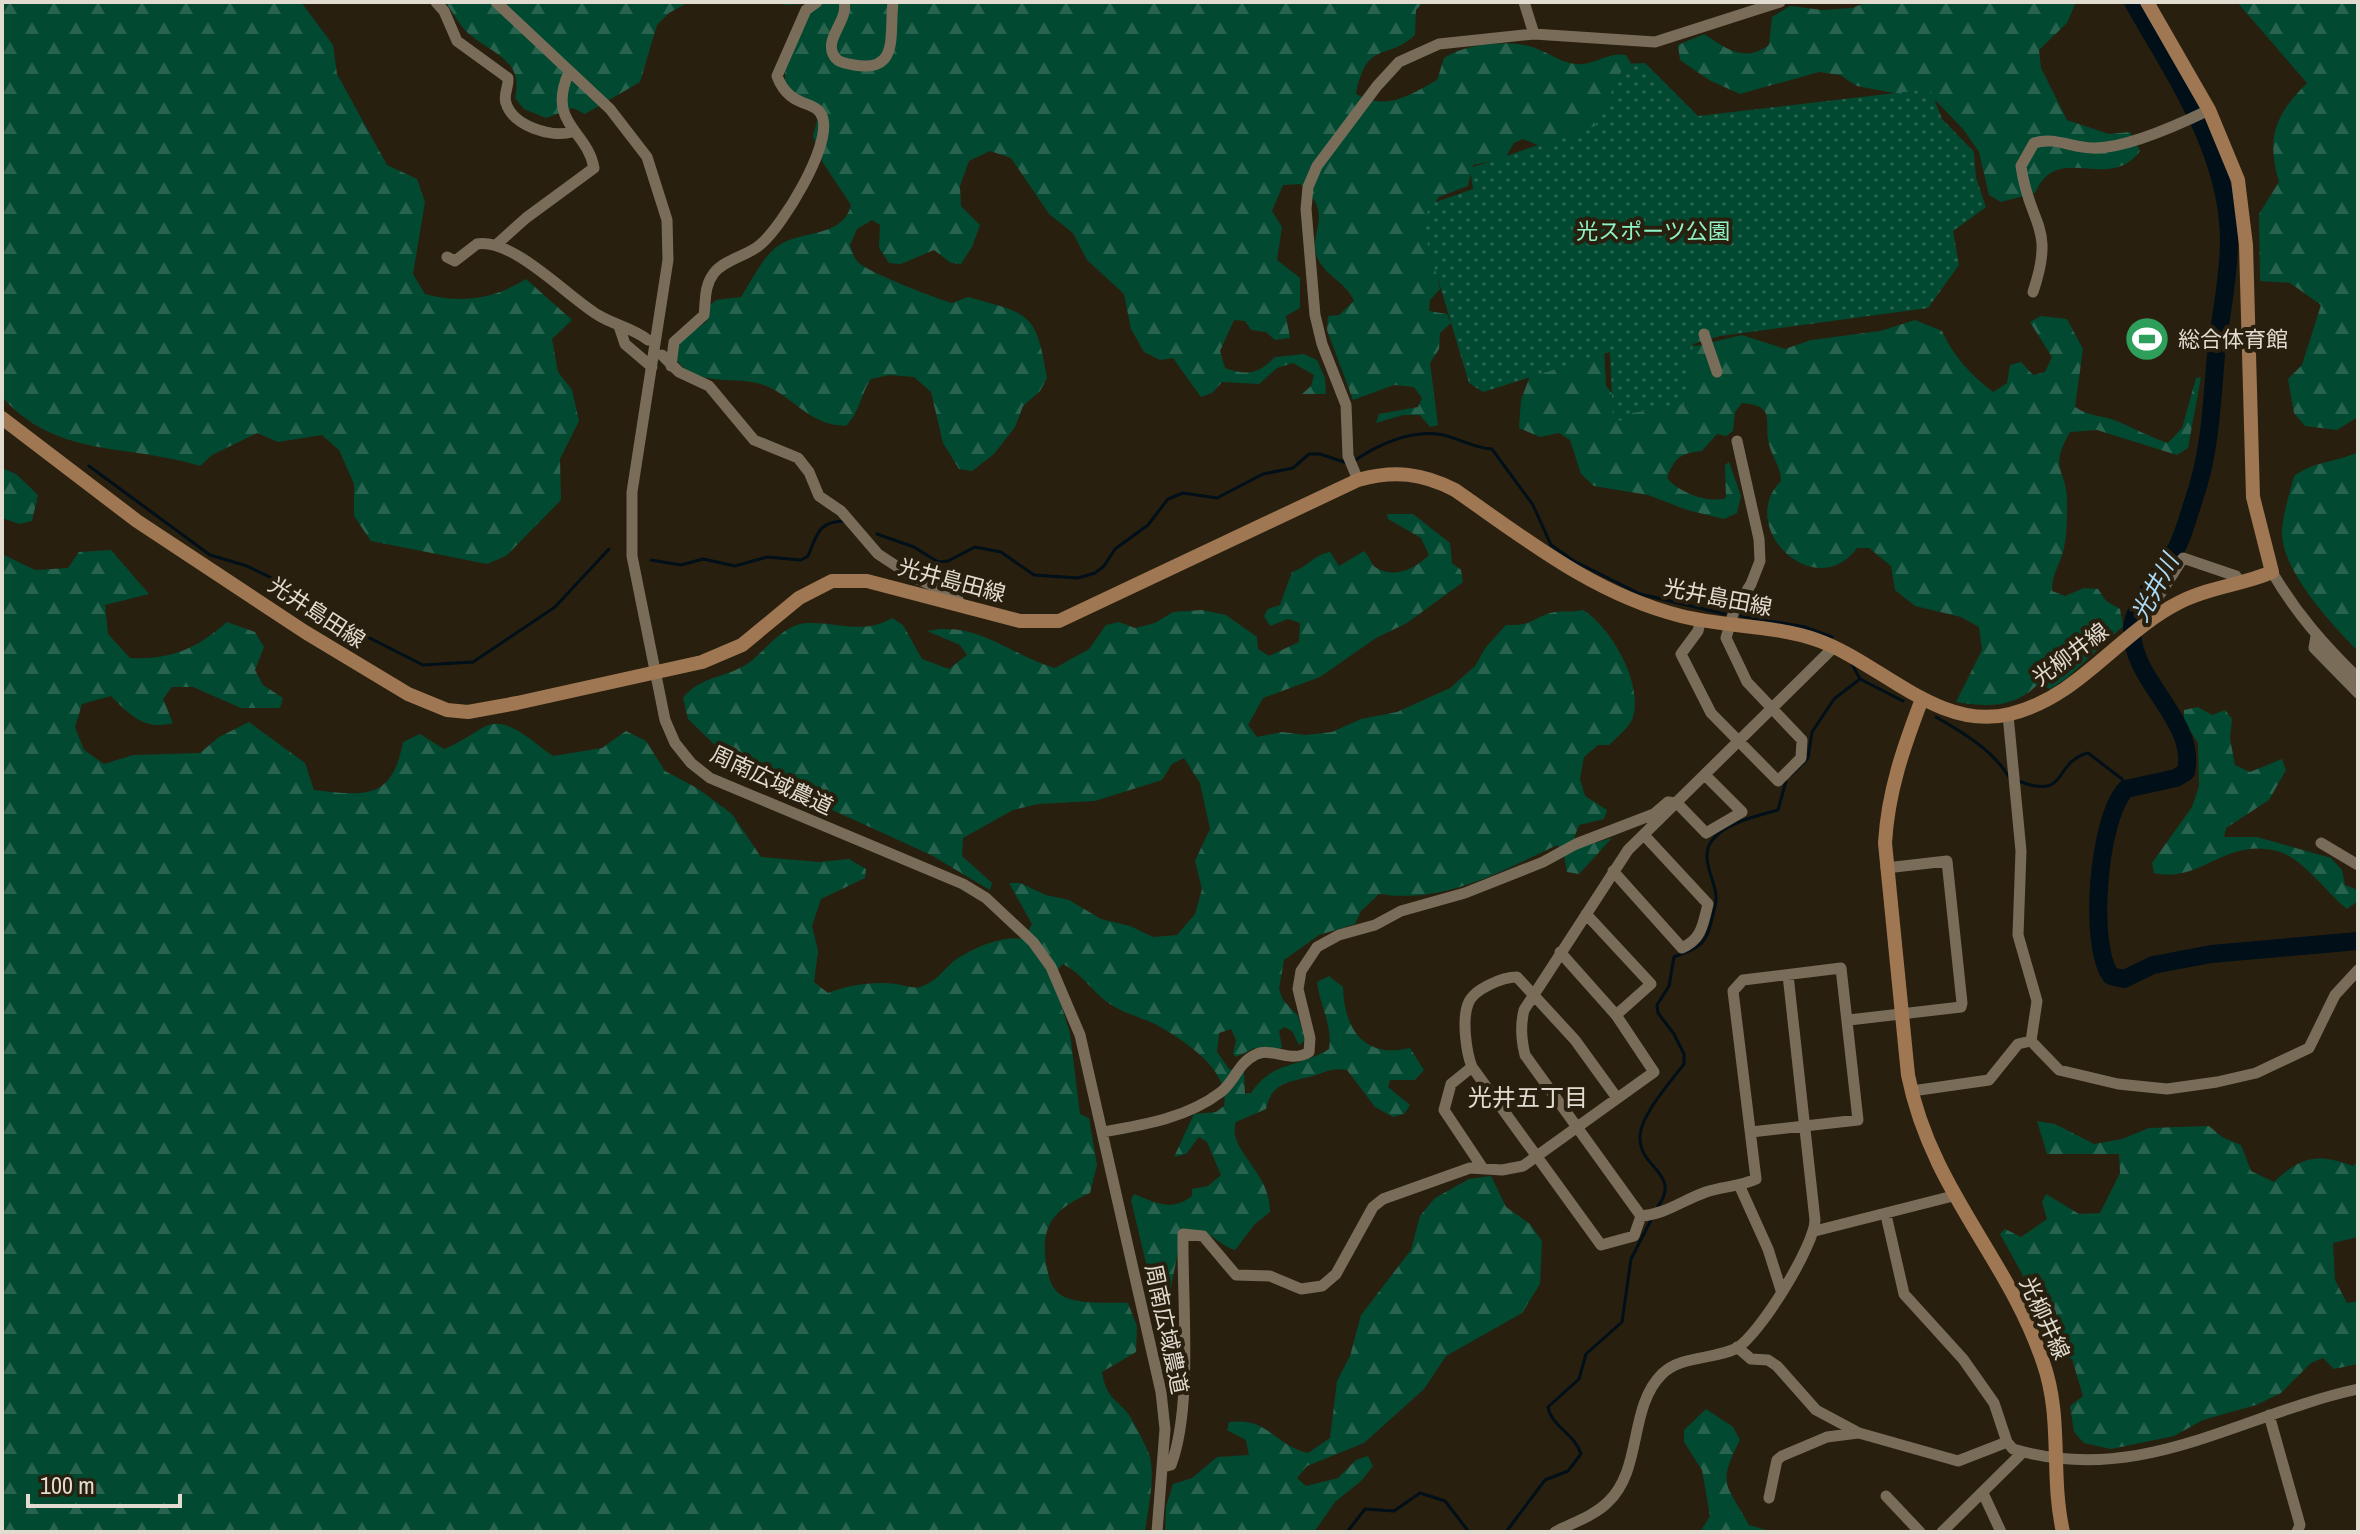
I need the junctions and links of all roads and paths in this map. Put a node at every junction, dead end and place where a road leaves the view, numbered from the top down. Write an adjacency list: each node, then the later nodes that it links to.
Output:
1 (436, 2): 12 (street)
2 (496, 2): 10 (street, 周南広域農道)
3 (817, 2): 20 (street)
4 (844, 2): 5 (street)
5 (893, 2)
6 (1524, 2): 9 (street)
7 (1780, 2): 9 (street)
8 (2147, 2): 11 (main road)
9 (1534, 34): 25 (street)
10 (569, 72): 12 (street); 21 (street, 周南広域農道)
11 (2200, 114): 15 (street); 26 (main road)
12 (572, 132): 13 (street)
13 (496, 245): 14 (street); 16 (street)
14 (447, 257)
15 (2033, 292)
16 (619, 326): 18 (street); 21 (street)
17 (1704, 334): 22 (street)
18 (648, 340)
19 (662, 355): 20 (street)
20 (671, 366): 28 (street)
21 (652, 367): 34 (street, 周南広域農道)
22 (1717, 372)
23 (2, 418): 34 (main road, 光井島田線)
24 (1737, 441): 31 (street)
25 (1358, 480): 28 (main road, 光井島田線); 29 (main road, 光井島田線)
26 (2272, 572): 27 (main road, 光柳井線); 32 (street)
27 (2240, 582): 30 (main road, 光柳井線); 30 (street)
28 (960, 604): 34 (main road, 光井島田線)
29 (1701, 619): 31 (main road, 光井島田線); 40 (street)
30 (2152, 619): 39 (main road, 光柳井線)
31 (1731, 625): 33 (main road, 光井島田線); 38 (street)
32 (2316, 636): 35 (street); 36 (street)
33 (1834, 647): 37 (main road, 光井島田線); 38 (street)
34 (654, 672): 62 (street, 周南広域農道)
35 (2358, 678)
36 (2358, 693)
37 (1922, 699): 39 (main road, 光柳井線); 46 (main road, 光柳井線)
38 (1772, 708): 40 (street); 40 (street)
39 (2008, 715): 56 (street)
40 (1739, 741): 41 (street)
41 (1705, 775): 42 (street); 42 (street)
42 (1677, 803): 43 (street); 62 (street)
43 (1644, 835): 47 (street); 47 (street)
44 (2321, 843): 45 (street)
45 (2358, 865)
46 (1886, 868): 53 (main road, 光柳井線); 53 (street)
47 (1613, 871): 48 (street)
48 (1586, 914): 49 (street); 54 (street)
49 (1560, 952): 52 (street); 54 (street)
50 (2358, 970): 56 (street)
51 (1788, 975): 55 (street); 61 (street); 63 (street)
52 (1534, 995): 57 (street); 59 (street); 60 (street)
53 (1902, 1013): 55 (street); 58 (main road, 光柳井線)
54 (1616, 1015): 59 (street)
55 (1849, 1020): 61 (street)
56 (2031, 1041): 58 (street)
57 (1472, 1067): 64 (street); 65 (street)
58 (1912, 1091): 67 (main road, 光柳井線)
59 (1617, 1098): 60 (street)
60 (1577, 1127): 64 (street); 68 (street)
61 (1806, 1127): 63 (street); 70 (street)
62 (1103, 1132): 79 (street, 周南広域農道)
63 (1751, 1132): 66 (street)
64 (1538, 1156): 65 (street); 68 (street)
65 (1482, 1167): 79 (street)
66 (1740, 1187): 68 (street); 71 (street)
67 (1953, 1196): 69 (street); 78 (main road, 光柳井線)
68 (1649, 1215)
69 (1886, 1215): 70 (street); 76 (street)
70 (1815, 1231): 71 (street)
71 (1781, 1290): 72 (street)
72 (1737, 1347): 75 (street); 84 (street)
73 (2358, 1389): 74 (street)
74 (2269, 1415): 78 (street); 89 (street)
75 (1859, 1433): 76 (street); 82 (street)
76 (2007, 1442): 77 (street)
77 (2023, 1452): 78 (street); 80 (street)
78 (2055, 1456): 88 (main road, 光柳井線)
79 (1163, 1467): 83 (street, 周南広域農道)
80 (1983, 1493): 86 (street); 87 (street)
81 (1886, 1496): 85 (street)
82 (1769, 1498)
83 (1157, 1532)
84 (1555, 1532)
85 (1920, 1532)
86 (1942, 1532)
87 (2001, 1532)
88 (2063, 1532)
89 (2297, 1532)

